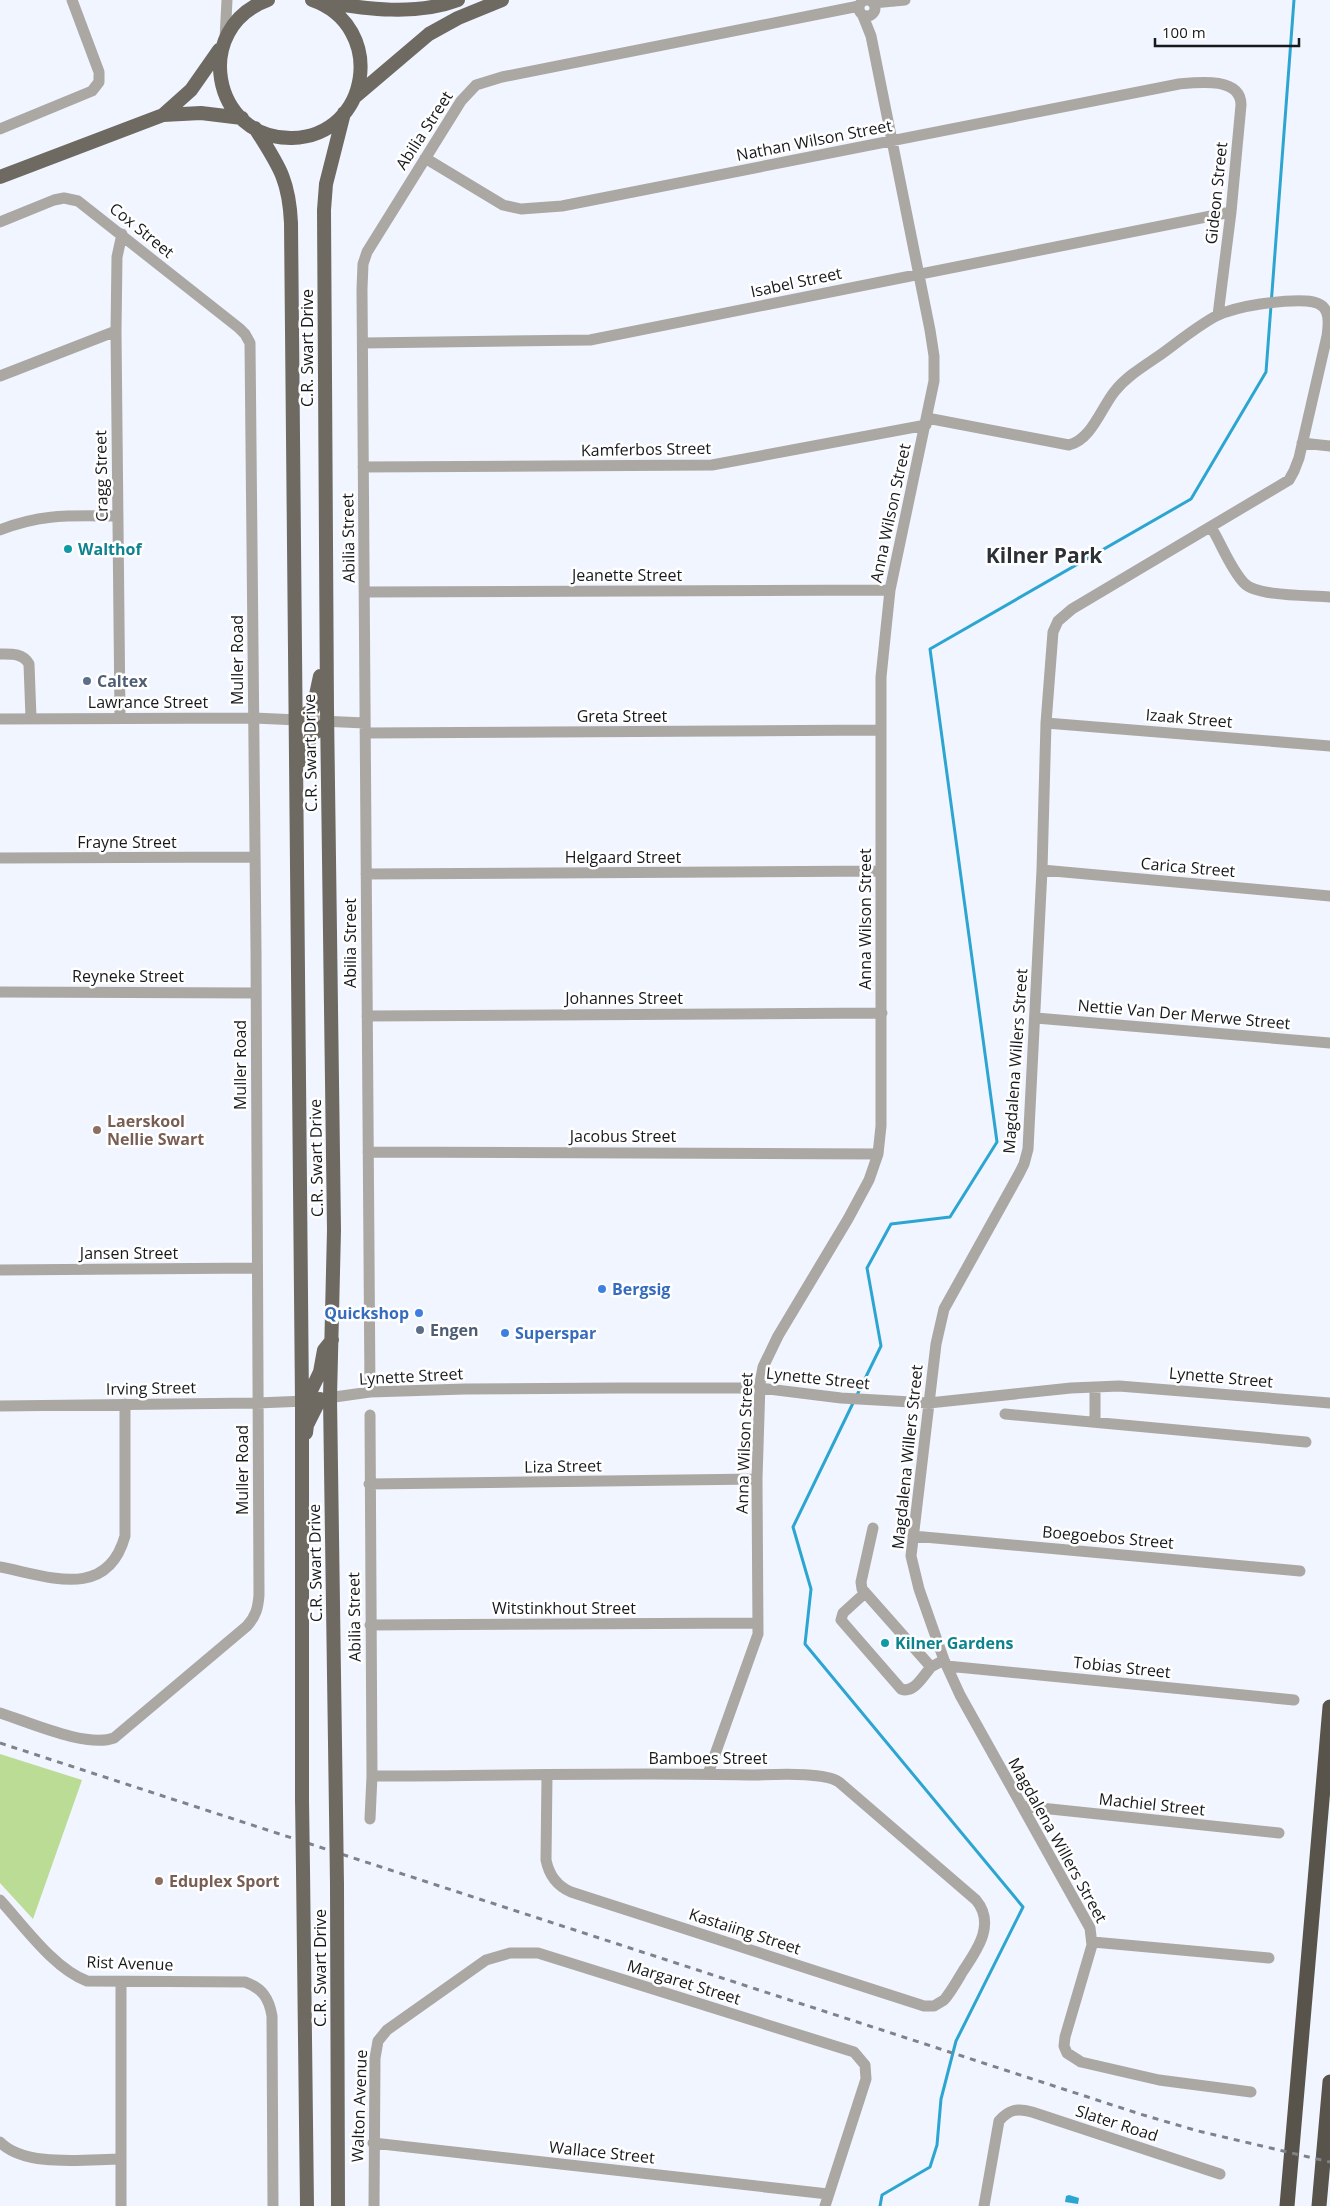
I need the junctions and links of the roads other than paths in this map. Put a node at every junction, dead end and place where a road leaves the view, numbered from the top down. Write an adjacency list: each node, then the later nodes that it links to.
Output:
1 (72, 0): 15 (street)
2 (227, 0): 9 (street)
3 (268, 0): 9 (main road)
4 (314, 0): 5 (main road); 11 (main road)
5 (458, 0)
6 (502, 0): 11 (main road)
7 (903, 0): 8 (street, Abilia Street)
8 (866, 7): 17 (street, Anna Wilson Street); 18 (street, Abilia Street)
9 (224, 42): 13 (main road); 14 (main road)
10 (1222, 84): 17 (street, Nathan Wilson Street); 20 (street, Gideon Street)
11 (355, 97): 12 (main road)
12 (344, 113): 16 (main road); 41 (main road, C.R. Swart Drive)
13 (163, 115): 14 (main road); 19 (main road)
14 (242, 118): 16 (main road)
15 (0, 128)
16 (255, 128): 46 (main road, C.R. Swart Drive)
17 (892, 140): 18 (street, Nathan Wilson Street); 23 (street, Anna Wilson Street)
18 (425, 158): 28 (street, Abilia Street)
19 (0, 177)
20 (1231, 212): 23 (street, Isabel Street); 25 (street, Gideon Street)
21 (0, 222): 22 (street, Cox Street)
22 (122, 234): 26 (street, Cox Street); 27 (street, Cragg Street)
23 (919, 273): 28 (street, Isabel Street); 30 (street, Anna Wilson Street)
24 (1319, 303): 25 (street, Kamferbos Street); 31 (street, Magdalena Willers Street)
25 (1218, 316): 30 (street, Kamferbos Street)
26 (230, 320): 44 (street, Muller Road)
27 (116, 331): 29 (street); 34 (street, Cragg Street)
28 (364, 343): 33 (street, Abilia Street)
29 (0, 376)
30 (926, 422): 33 (street, Kamferbos Street); 37 (street, Anna Wilson Street)
31 (1302, 443): 32 (street); 35 (street, Magdalena Willers Street)
32 (1330, 446)
33 (363, 467): 38 (street, Abilia Street)
34 (117, 516): 36 (street); 43 (street, Cragg Street)
35 (1211, 527): 39 (street); 48 (street, Magdalena Willers Street)
36 (0, 530)
37 (890, 590): 38 (street, Jeanette Street); 50 (street, Anna Wilson Street)
38 (364, 592): 49 (street, Abilia Street)
39 (1330, 597)
40 (0, 654): 42 (street)
41 (326, 658): 46 (main road); 47 (main road, C.R. Swart Drive)
42 (31, 718): 43 (street, Lawrance Street); 45 (street, Lawrance Street)
43 (120, 718): 44 (street, Lawrance Street)
44 (253, 718): 46 (street, Lawrance Street); 53 (street, Muller Road)
45 (0, 719)
46 (296, 721): 47 (street, Lawrance Street); 52 (main road, C.R. Swart Drive)
47 (327, 723): 49 (street, Greta Street); 52 (main road); 69 (main road, C.R. Swart Drive)
48 (1046, 723): 51 (street, Izaak Street); 55 (street, Magdalena Willers Street)
49 (365, 728): 50 (street, Greta Street); 57 (street, Abilia Street)
50 (880, 730): 56 (street, Anna Wilson Street)
51 (1330, 746)
52 (297, 768): 74 (main road, C.R. Swart Drive)
53 (254, 857): 54 (street, Frayne Street); 60 (street, Muller Road)
54 (0, 858)
55 (1042, 870): 58 (street, Carica Street); 63 (street, Magdalena Willers Street)
56 (881, 871): 57 (street, Helgaard Street); 61 (street, Anna Wilson Street)
57 (366, 874): 62 (street, Abilia Street)
58 (1330, 896)
59 (0, 992): 60 (street, Reyneke Street)
60 (256, 992): 67 (street, Muller Road)
61 (882, 1013): 62 (street, Johannes Street); 66 (street, Anna Wilson Street)
62 (367, 1016): 65 (street, Abilia Street)
63 (1036, 1018): 64 (street, Nettie Van Der Merwe Street); 78 (street, Magdalena Willers Street)
64 (1330, 1043)
65 (368, 1152): 66 (street, Jacobus Street); 72 (street, Abilia Street)
66 (878, 1154): 71 (street, Anna Wilson Street)
67 (257, 1268): 68 (street, Jansen Street); 76 (street, Muller Road)
68 (0, 1270)
69 (332, 1340): 73 (main road, C.R. Swart Drive); 74 (main road)
70 (1095, 1386): 75 (street, Lynette Street); 78 (street, Lynette Street); 82 (street)
71 (760, 1388): 72 (street, Lynette Street); 78 (street, Lynette Street); 85 (street, Anna Wilson Street)
72 (370, 1392): 73 (street, Lynette Street)
73 (326, 1399): 74 (street, Lynette Street); 84 (main road); 121 (main road, C.R. Swart Drive, bridge)
74 (304, 1401): 76 (street, Irving Street); 84 (main road, C.R. Swart Drive)
75 (1326, 1402)
76 (257, 1403): 77 (street, Irving Street); 98 (street, Muller Road)
77 (125, 1404): 79 (street, Irving Street); 89 (street)
78 (929, 1404): 88 (street, Magdalena Willers Street)
79 (0, 1406)
80 (1005, 1414): 82 (street)
81 (370, 1415): 86 (street, Abilia Street)
82 (1095, 1422): 83 (street)
83 (1306, 1442)
84 (302, 1448): 120 (main road, C.R. Swart Drive, bridge)
85 (757, 1479): 86 (street, Liza Street); 92 (street, Anna Wilson Street)
86 (369, 1484): 93 (street, Abilia Street)
87 (873, 1528): 91 (street)
88 (913, 1536): 90 (street, Boegoebos Street); 94 (street, Magdalena Willers Street)
89 (0, 1567)
90 (1300, 1571)
91 (865, 1593): 95 (street); 95 (street)
92 (758, 1623): 93 (street, Witstinkhout Street); 99 (street, Anna Wilson Street)
93 (370, 1625): 101 (street, Abilia Street)
94 (946, 1663): 95 (street); 96 (street, Tobias Street); 102 (street, Magdalena Willers Street)
95 (931, 1667)
96 (1294, 1700)
97 (1330, 1707): 125 (highway)
98 (0, 1713)
99 (708, 1774): 100 (street, Bamboes Street); 106 (street, Bamboes Street)
100 (547, 1775): 101 (street, Bamboes Street); 106 (street, Kastaiing Street)
101 (372, 1776): 103 (street, Abilia Street)
102 (1022, 1806): 104 (street, Machiel Street); 107 (street, Magdalena Willers Street)
103 (370, 1819)
104 (1279, 1833)
105 (0, 1900): 110 (street, Rist Avenue)
106 (984, 1921)
107 (1093, 1942): 109 (street); 112 (street, Magdalena Willers Street)
108 (503, 1954): 114 (street, Walton Avenue); 117 (street, Margaret Street)
109 (1269, 1958)
110 (121, 1982): 115 (street); 119 (street, Rist Avenue)
111 (1330, 2082): 126 (highway)
112 (1251, 2092)
113 (0, 2142): 115 (street)
114 (373, 2143): 117 (street, Wallace Street); 122 (street, Walton Avenue)
115 (121, 2158): 118 (street)
116 (1220, 2174): 124 (street, Slater Road)
117 (828, 2194): 123 (street)
118 (121, 2206)
119 (273, 2206)
120 (307, 2206)
121 (338, 2206)
122 (374, 2206)
123 (825, 2206)
124 (984, 2206)
125 (1286, 2206)
126 (1319, 2206)

